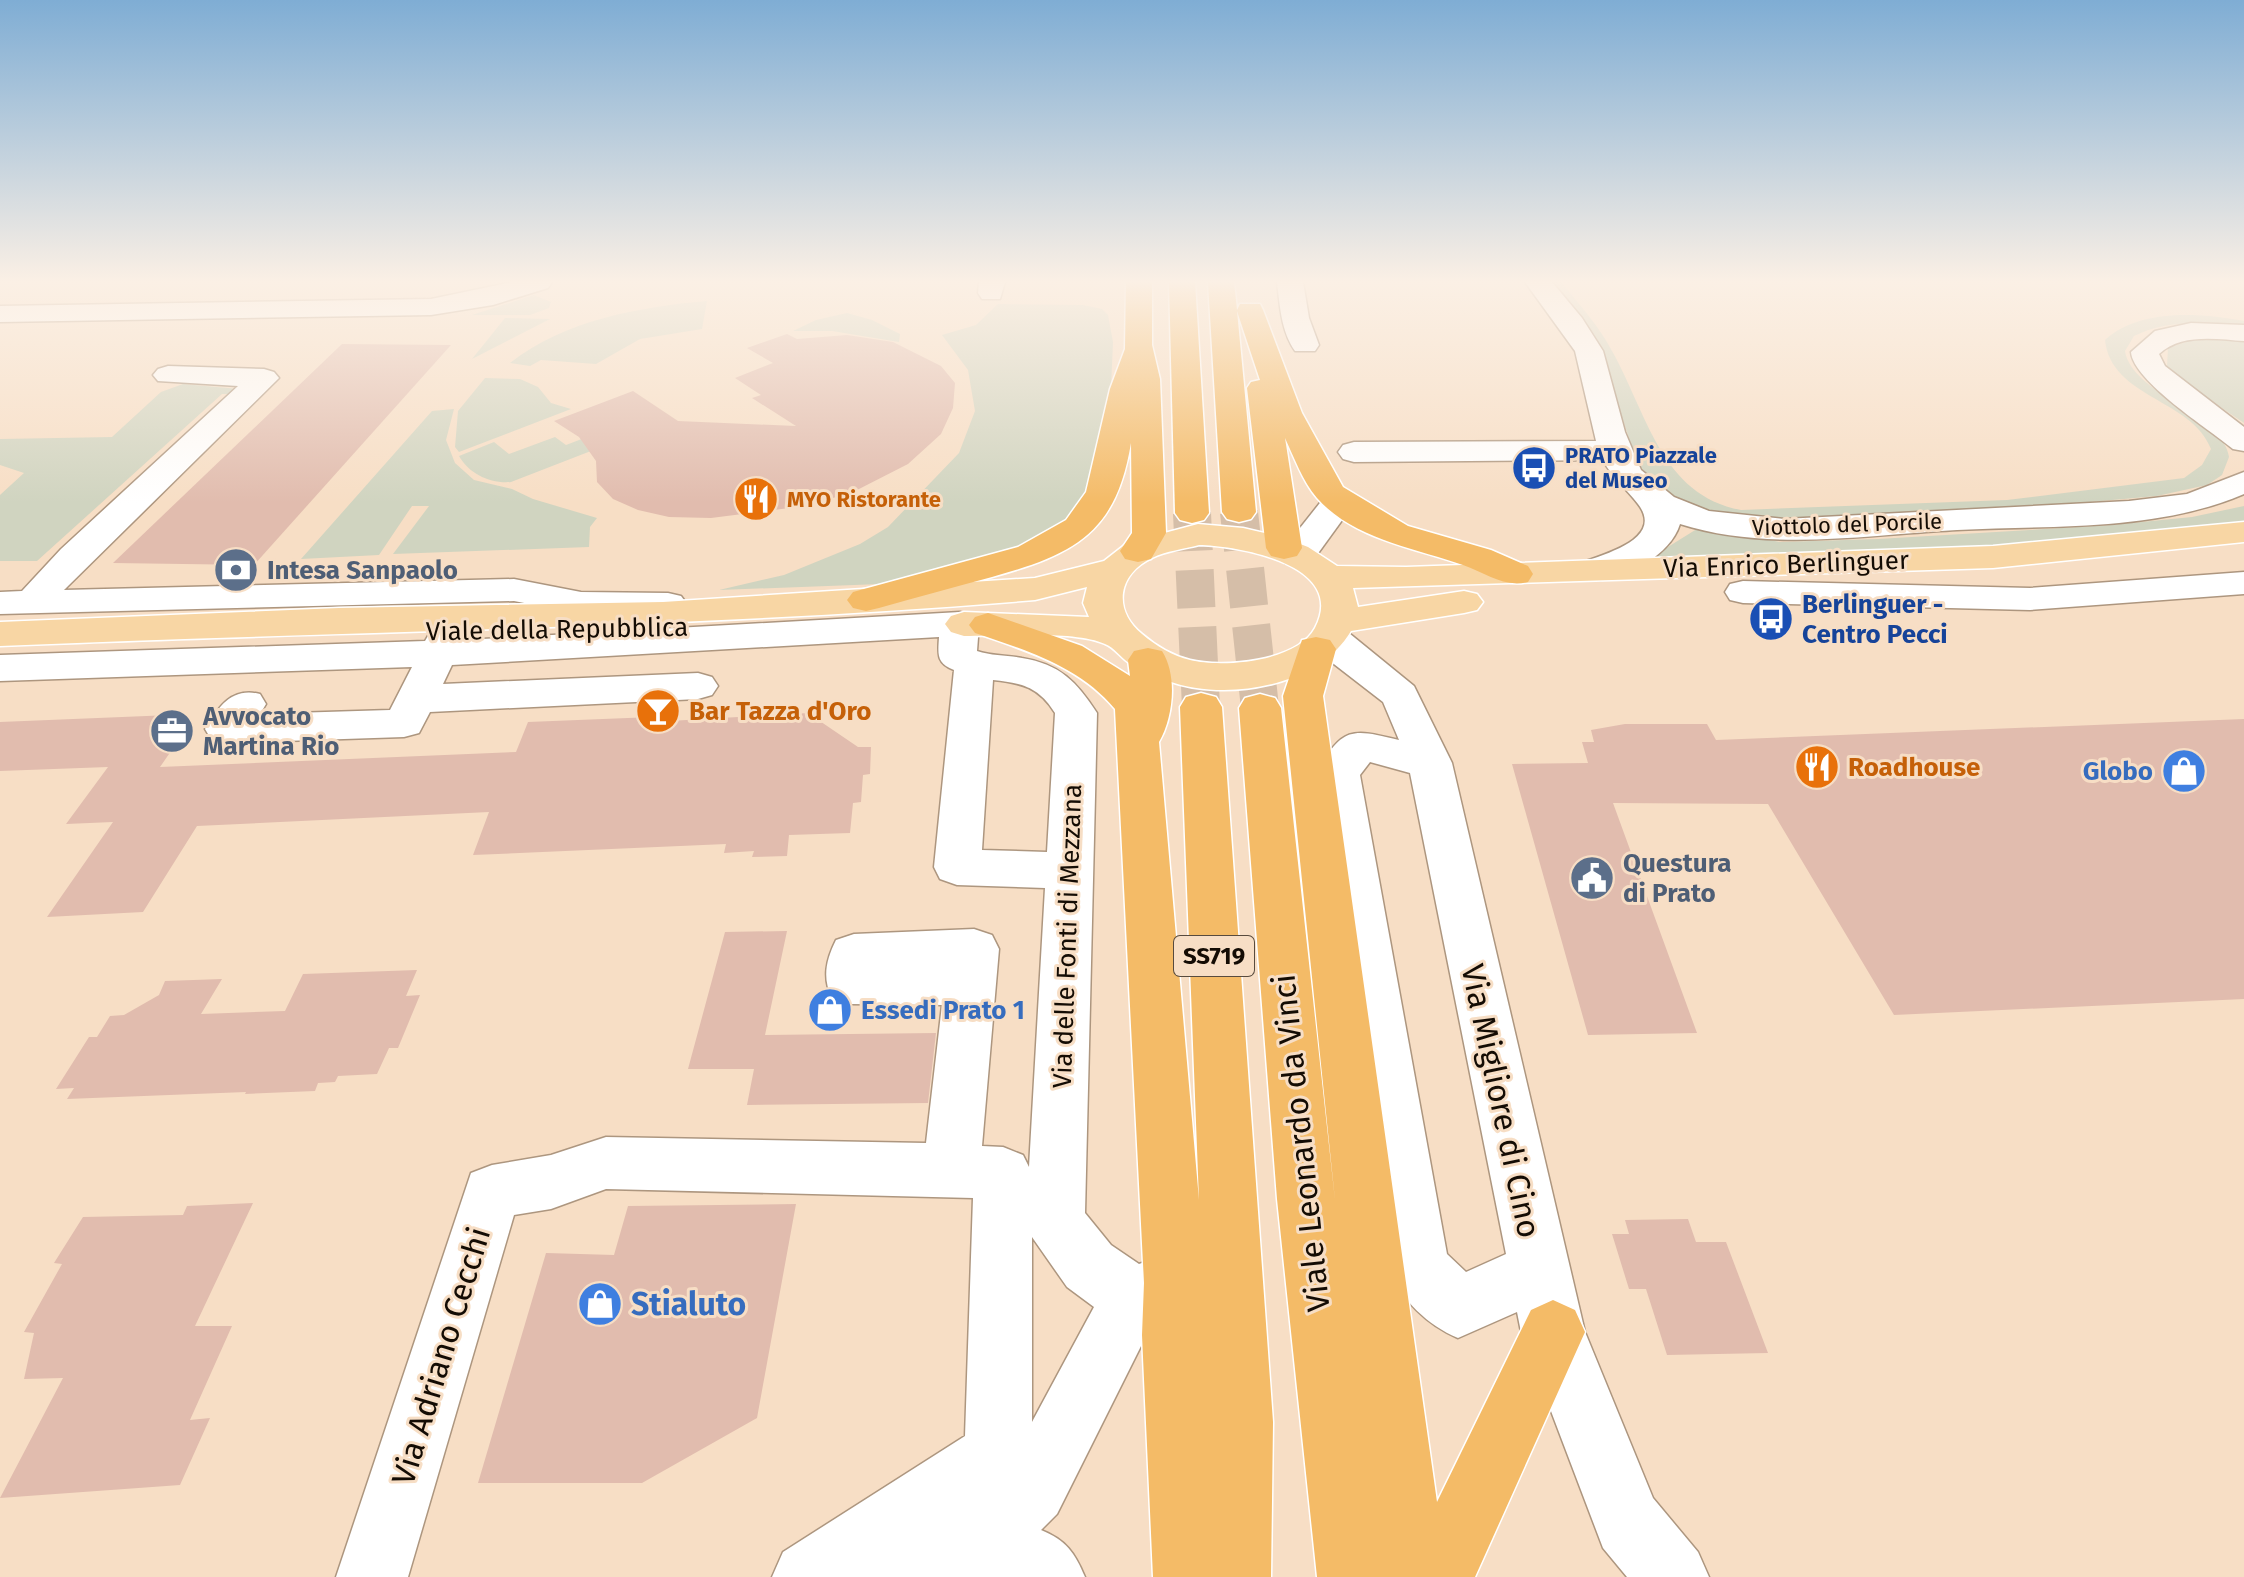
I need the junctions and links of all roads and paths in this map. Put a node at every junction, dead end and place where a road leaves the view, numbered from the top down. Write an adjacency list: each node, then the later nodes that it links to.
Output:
1 (190, 356): 29 (street)
2 (1137, 356): 27 (highway)
3 (1140, 356): 20 (highway)
4 (1185, 356): 17 (highway)
5 (1227, 356): 16 (highway)
6 (1258, 356): 19 (highway)
7 (1268, 356): 15 (highway)
8 (1590, 356): 11 (street, Viottolo del Porcile)
9 (2145, 356): 10 (street)
10 (2244, 442)
11 (1617, 450): 12 (street); 14 (street, Viottolo del Porcile)
12 (1354, 452)
13 (2244, 482): 14 (street, Viottolo del Porcile)
14 (1653, 499): 22 (street)
15 (1339, 501): 19 (street); 23 (highway)
16 (1239, 512)
17 (1192, 513)
18 (2244, 532): 22 (main road, Via Enrico Berlinguer)
19 (1291, 552): 20 (main road); 24 (main road)
20 (1126, 560): 27 (main road, Viale della Repubblica); 30 (main road)
21 (2244, 560): 26 (main road, Via Enrico Berlinguer)
22 (1593, 571): 23 (main road, Via Enrico Berlinguer)
23 (1515, 574): 24 (main road, Via Enrico Berlinguer)
24 (1326, 577): 32 (main road)
25 (2244, 583): 26 (street)
26 (1743, 592): 32 (main road, Via Enrico Berlinguer)
27 (866, 600): 28 (main road, Viale della Repubblica)
28 (818, 602): 29 (street, Viale della Repubblica); 31 (main road, Viale della Repubblica)
29 (17, 603)
30 (1113, 633): 33 (main road); 36 (main road)
31 (0, 634)
32 (1327, 636): 36 (main road); 44 (street, Via Migliore di Cino); 58 (highway)
33 (974, 638): 34 (street, Via delle Fonti di Mezzana); 43 (highway); 45 (street, Via delle Fonti di Mezzana); 45 (street)
34 (444, 641): 35 (main road, Viale della Repubblica); 37 (street, Via delle Fonti di Mezzana); 39 (street)
35 (0, 651)
36 (1148, 660): 43 (highway)
37 (0, 668)
38 (698, 686): 39 (street)
39 (416, 699): 40 (street)
40 (246, 704)
41 (1201, 707): 56 (highway, SS719)
42 (1260, 708): 57 (highway, Viale Leonardo da Vinci / SS719)
43 (1140, 747): 48 (highway)
44 (1430, 763): 49 (street, Via Migliore di Cino); 49 (street)
45 (1071, 871): 48 (street, Via delle Fonti di Mezzana)
46 (970, 985): 47 (street)
47 (951, 1170): 51 (street, Via Adriano Cecchi); 52 (street)
48 (1154, 1290): 50 (street); 55 (highway)
49 (1545, 1302): 59 (highway); 60 (street, Via Migliore di Cino)
50 (959, 1558): 53 (street); 54 (street)
51 (372, 1577)
52 (808, 1577)
53 (884, 1577)
54 (1049, 1577)
55 (1189, 1577)
56 (1235, 1577)
57 (1353, 1577)
58 (1411, 1577)
59 (1438, 1577)
60 (1673, 1577)

